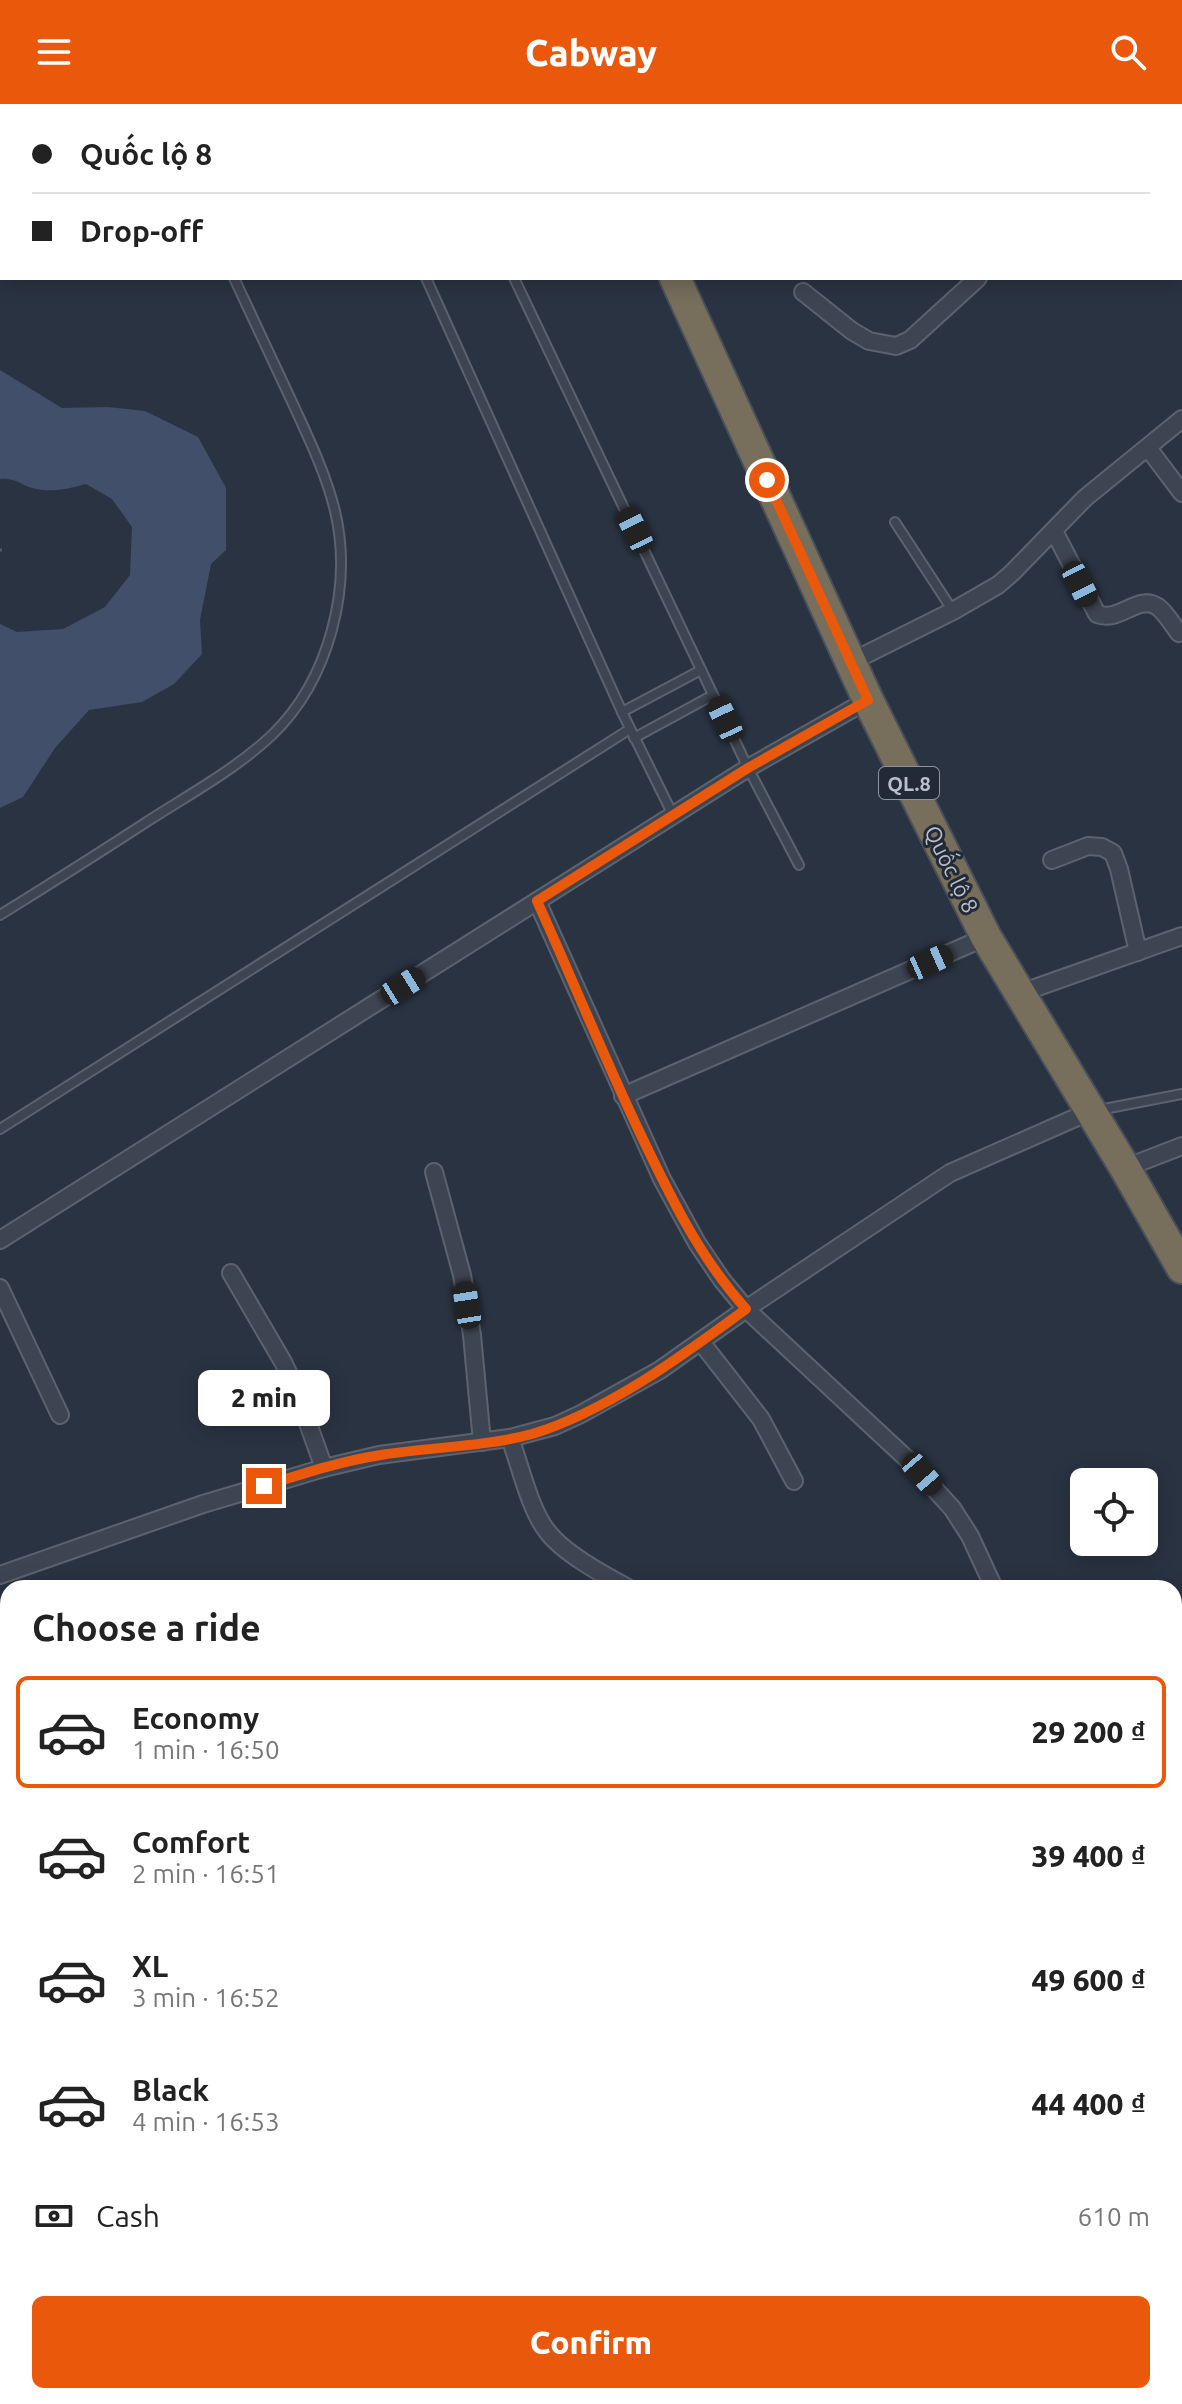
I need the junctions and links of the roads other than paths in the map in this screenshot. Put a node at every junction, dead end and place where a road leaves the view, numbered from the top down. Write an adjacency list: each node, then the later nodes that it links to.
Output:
1 (235, 280): 25 (lane)
2 (427, 280): 18 (lane)
3 (515, 280): 15 (lane)
4 (676, 280): 14 (highway, Quốc lộ 8 / QL.8)
5 (976, 280): 6 (street)
6 (803, 292)
7 (1182, 419): 8 (street)
8 (1148, 448): 9 (street); 11 (street)
9 (1182, 493)
10 (895, 522): 12 (lane)
11 (1054, 531): 12 (street); 13 (street)
12 (953, 611): 14 (street)
13 (1179, 633)
14 (851, 662): 17 (highway, Quốc lộ 8 / QL.8)
15 (701, 670): 16 (lane); 18 (lane)
16 (713, 695): 19 (lane); 20 (lane)
17 (868, 700): 20 (street); 27 (highway, Quốc lộ 8 / QL.8)
18 (622, 712): 19 (lane)
19 (632, 733): 21 (lane); 33 (lane)
20 (748, 768): 21 (street); 23 (lane)
21 (673, 816): 24 (street)
22 (1052, 860): 28 (street)
23 (799, 865)
24 (537, 901): 31 (street); 37 (street)
25 (0, 915)
26 (1182, 936): 28 (street)
27 (986, 937): 29 (highway, Quốc lộ 8 / QL.8); 31 (street)
28 (1138, 952): 29 (street)
29 (1018, 994): 32 (highway, Quốc lộ 8 / QL.8)
30 (1182, 1094): 32 (lane)
31 (623, 1096): 41 (street)
32 (1091, 1111): 35 (highway, Quốc lộ 8 / QL.8); 41 (street)
33 (0, 1129)
34 (1182, 1146): 35 (street)
35 (1125, 1168): 38 (highway, Quốc lộ 8 / QL.8)
36 (434, 1172): 45 (street)
37 (0, 1240)
38 (1182, 1268)
39 (231, 1273): 46 (street)
40 (0, 1288): 43 (street)
41 (746, 1309): 42 (street); 50 (street)
42 (701, 1342): 44 (street); 47 (street)
43 (60, 1415)
44 (510, 1438): 45 (street); 49 (street)
45 (482, 1442): 46 (street)
46 (324, 1468): 48 (street)
47 (794, 1481)
48 (0, 1575)
49 (615, 1580)
50 (990, 1580)

